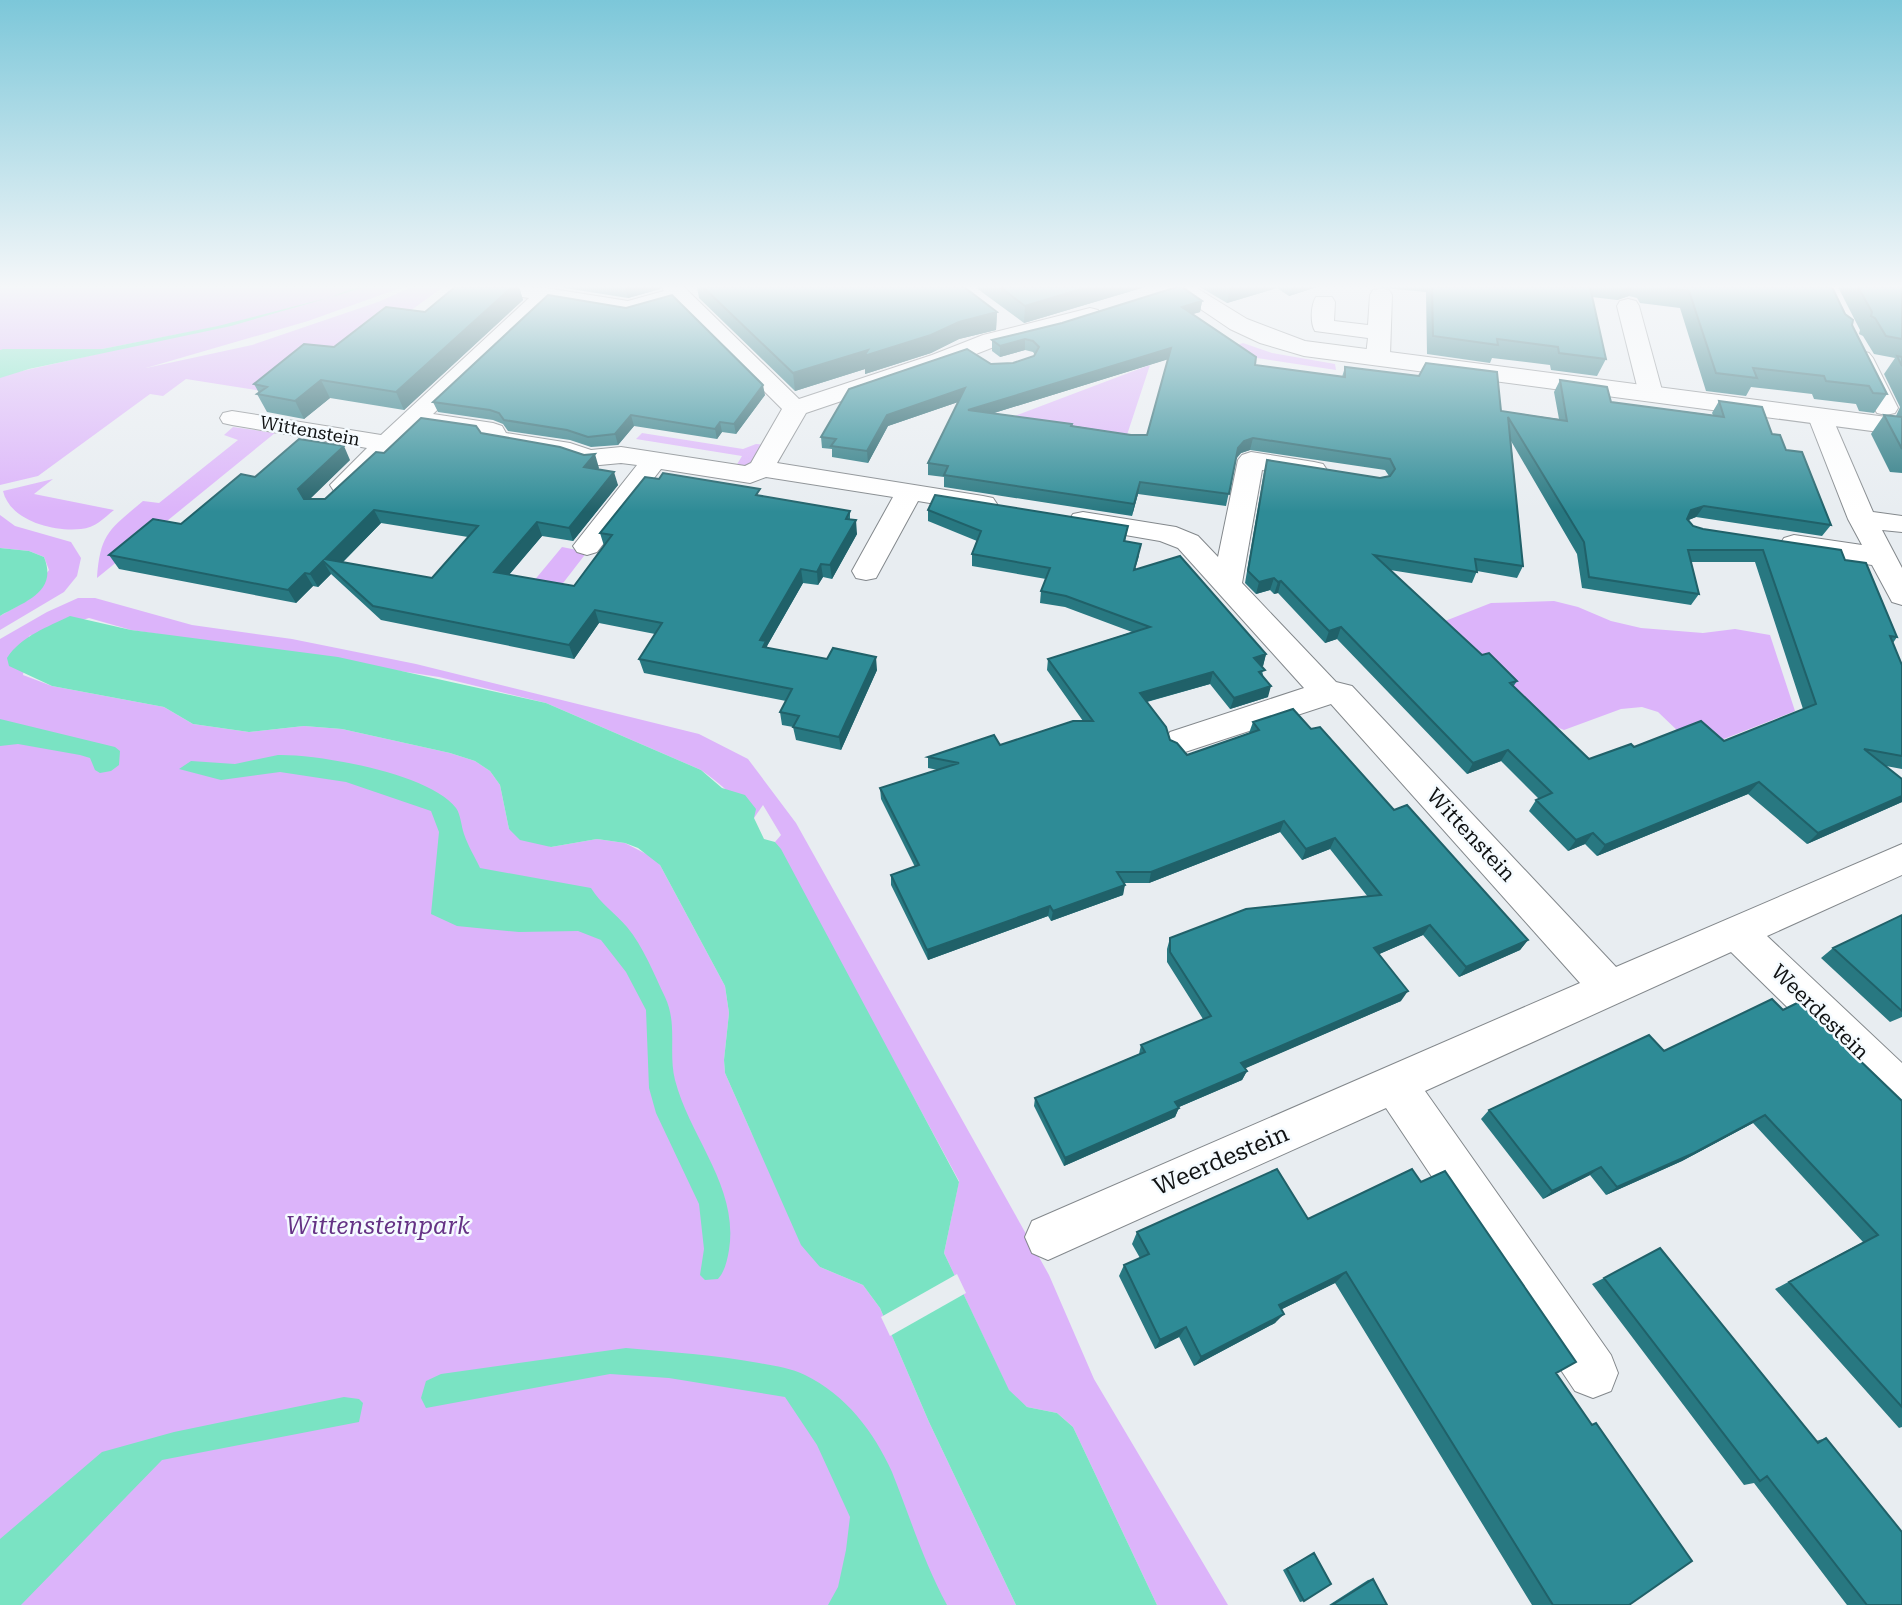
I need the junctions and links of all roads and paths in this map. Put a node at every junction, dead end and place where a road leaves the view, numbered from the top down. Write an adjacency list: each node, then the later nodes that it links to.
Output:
1 (476, 362): 14 (street, Wittenstein)
2 (748, 362): 10 (street)
3 (934, 362): 10 (street)
4 (1469, 362): 9 (street)
5 (1643, 362): 9 (street)
6 (1863, 362): 13 (street)
7 (1882, 362): 8 (street)
8 (1889, 365)
9 (1651, 394): 11 (street)
10 (795, 408): 17 (street)
11 (1820, 416): 13 (street); 23 (street)
12 (232, 418): 15 (street, Wittenstein)
13 (1894, 418)
14 (416, 419): 15 (street, Wittenstein); 16 (street)
15 (388, 444): 20 (street, Wittenstein)
16 (655, 460): 17 (street); 26 (street)
17 (761, 468): 19 (street)
18 (1338, 474): 29 (street)
19 (909, 493): 21 (street); 28 (street)
20 (328, 499)
21 (1004, 508)
22 (1059, 516): 29 (street, Wittenstein)
23 (1862, 519): 24 (street); 27 (street)
24 (1902, 524)
25 (1762, 539): 27 (street)
26 (587, 546)
27 (1881, 557): 30 (street)
28 (866, 571)
29 (1227, 587): 31 (street, Wittenstein)
30 (1902, 595)
31 (1327, 692): 32 (street); 35 (street, Wittenstein)
32 (1182, 741)
33 (1902, 859): 34 (street, Weerdestein)
34 (1737, 933): 35 (street, Weerdestein); 37 (street, Weerdestein)
35 (1609, 988): 36 (street, Weerdestein)
36 (1394, 1083): 38 (street, Weerdestein); 39 (street)
37 (1902, 1091)
38 (1048, 1237)
39 (1593, 1373)

